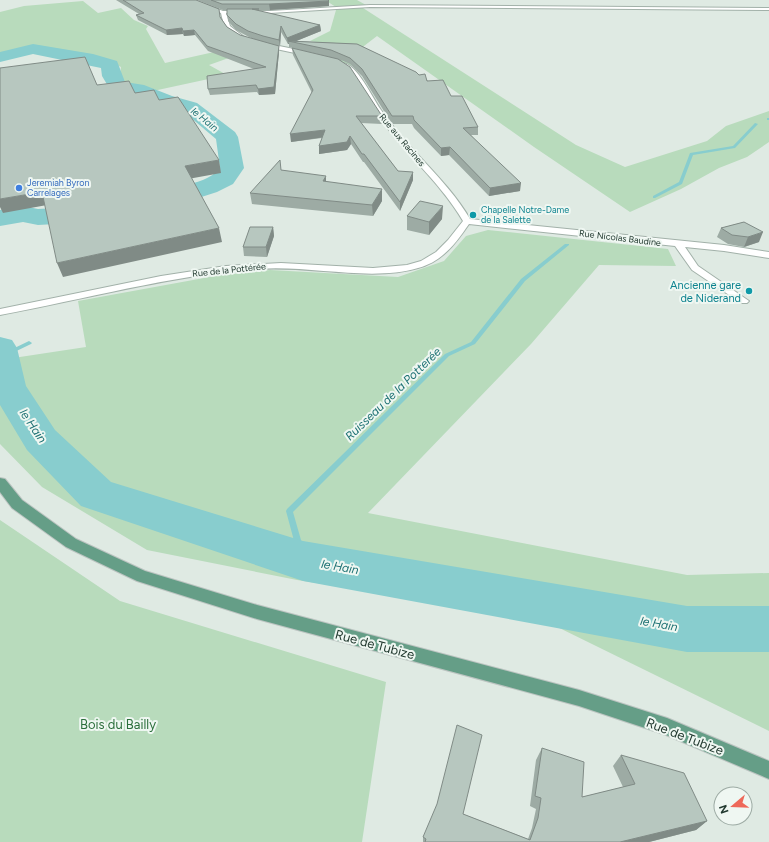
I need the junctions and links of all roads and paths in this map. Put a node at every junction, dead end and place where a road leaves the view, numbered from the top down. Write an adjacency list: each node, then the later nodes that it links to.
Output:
1 (189, 0): 3 (street)
2 (769, 9): 3 (street)
3 (223, 12): 4 (street)
4 (315, 56)
5 (337, 62): 6 (street, Rue aux Racines)
6 (467, 221): 7 (street, Rue Nicolas Baudine); 10 (street, Rue de la Pottérée)
7 (678, 244): 8 (street, Rue Nicolas Baudine); 9 (street)
8 (769, 255)
9 (744, 301)
10 (4, 311)
11 (0, 483): 12 (main road, Rue de Tubize)
12 (769, 770)

